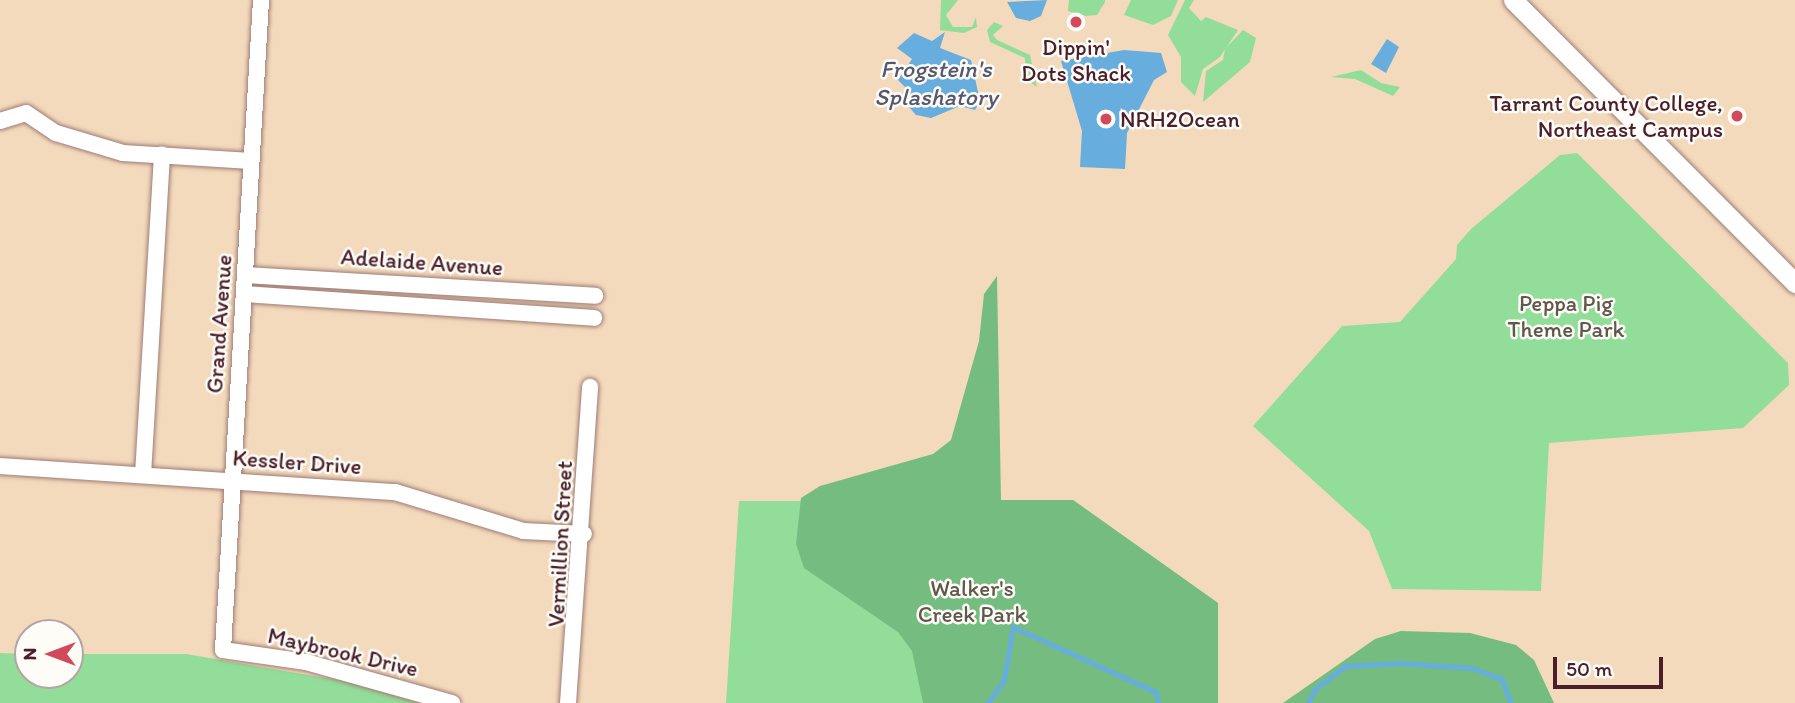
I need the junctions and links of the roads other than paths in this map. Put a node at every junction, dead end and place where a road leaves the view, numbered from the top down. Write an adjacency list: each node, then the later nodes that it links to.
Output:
1 (261, 0): 5 (street, Grand Avenue)
2 (1513, 0): 7 (main road)
3 (0, 121): 4 (street)
4 (162, 155): 5 (street); 13 (street)
5 (251, 161): 6 (street, Grand Avenue)
6 (245, 275): 8 (street, Grand Avenue); 9 (street, Adelaide Avenue)
7 (1795, 283)
8 (244, 294): 10 (street, Adelaide Avenue); 14 (street, Grand Avenue)
9 (595, 296)
10 (594, 318)
11 (590, 387): 15 (street, Vermillion Street)
12 (0, 466): 13 (street, Kessler Drive)
13 (144, 475): 14 (street, Kessler Drive)
14 (233, 480): 15 (street, Kessler Drive); 16 (street, Grand Avenue)
15 (584, 534): 18 (street, Vermillion Street)
16 (223, 650): 17 (street, Maybrook Drive)
17 (452, 703)
18 (568, 703)

